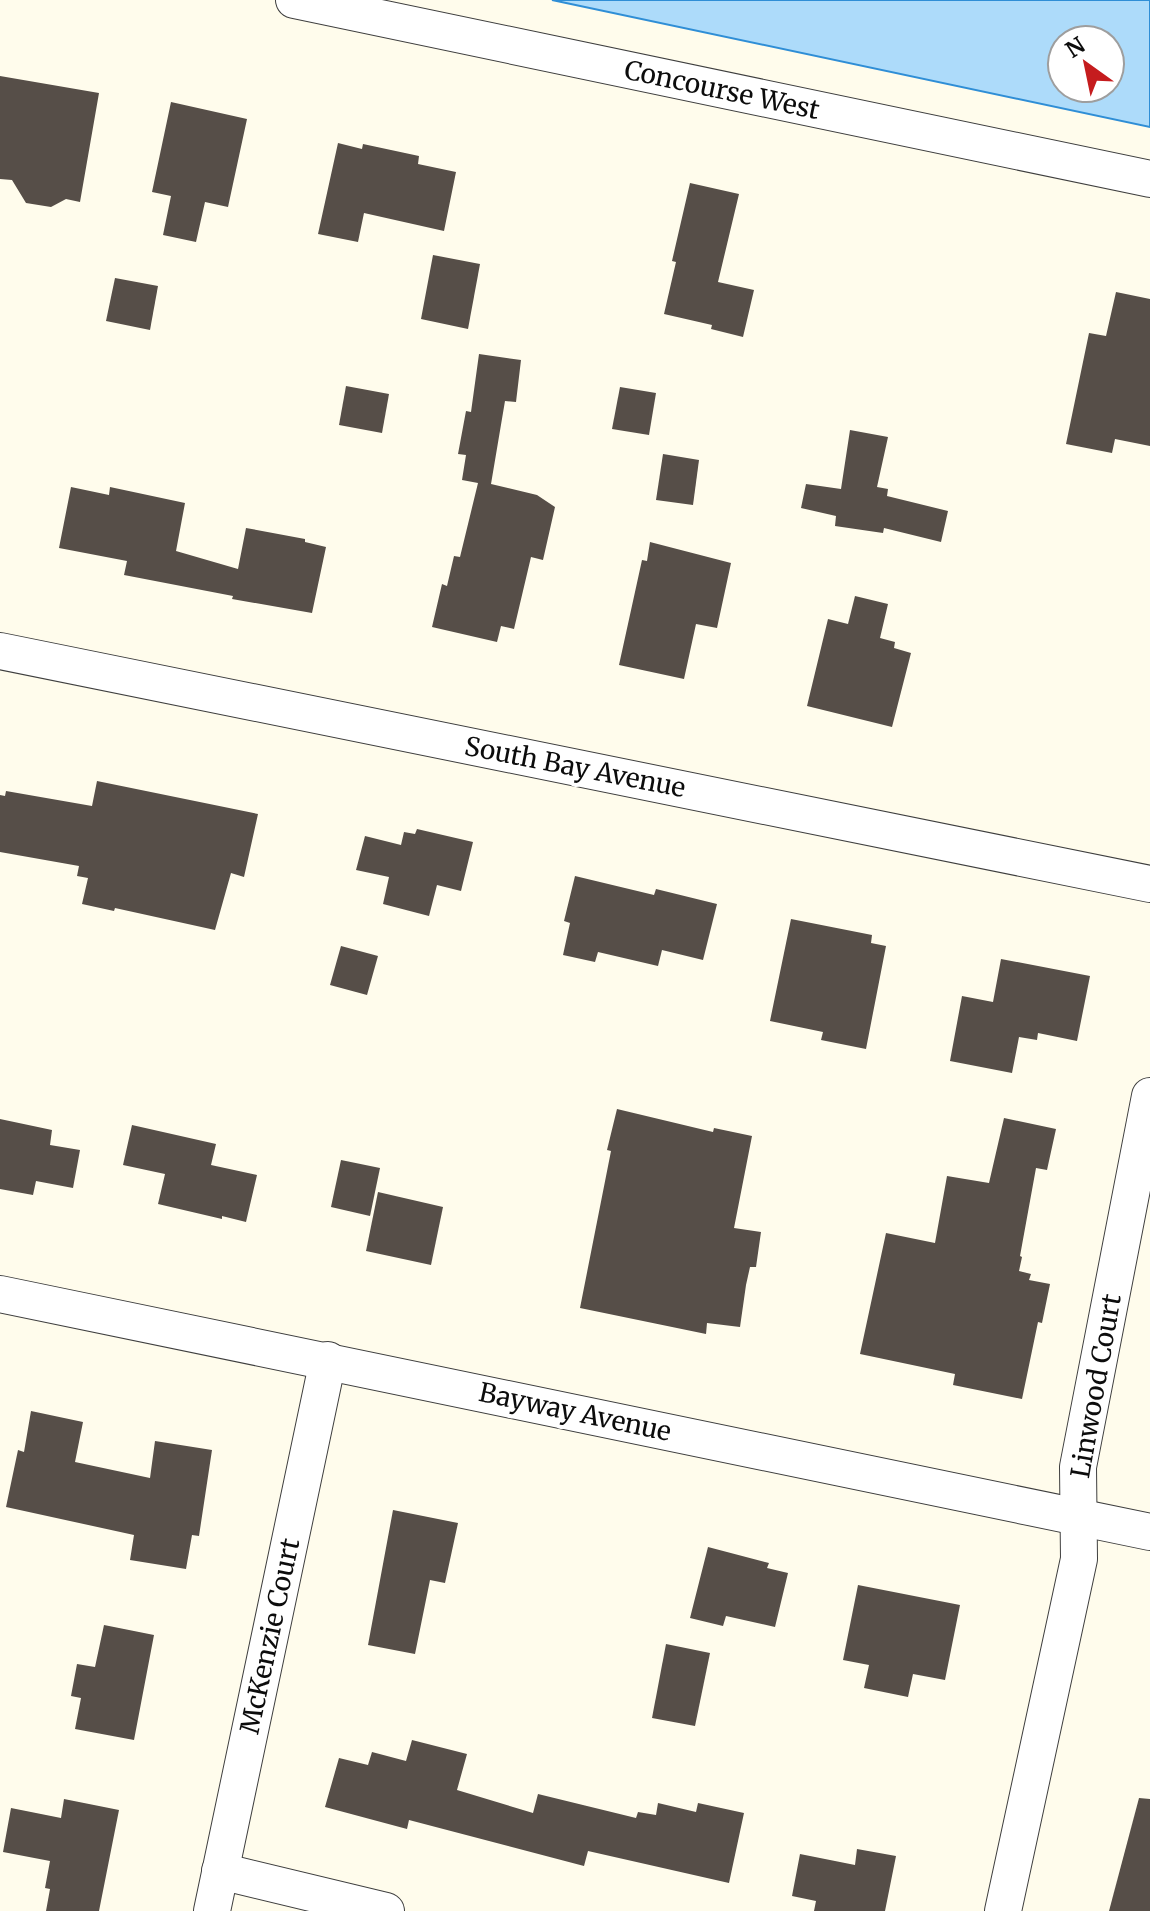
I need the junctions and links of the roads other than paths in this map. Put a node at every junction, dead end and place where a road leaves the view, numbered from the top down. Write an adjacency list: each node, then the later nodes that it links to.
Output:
1 (294, 0): 2 (street, Concourse West)
2 (1150, 179)
3 (0, 651): 4 (street, South Bay Avenue)
4 (1150, 884)
5 (1150, 1096): 8 (street, Linwood Court)
6 (0, 1294): 7 (street, Bayway Avenue)
7 (328, 1360): 8 (street, Bayway Avenue); 10 (street, McKenzie Court)
8 (1078, 1517): 9 (street, Bayway Avenue); 13 (street, Linwood Court)
9 (1150, 1532)
10 (220, 1871): 11 (street, McKenzie Court); 12 (street)
11 (212, 1911)
12 (386, 1911)
13 (1003, 1911)

